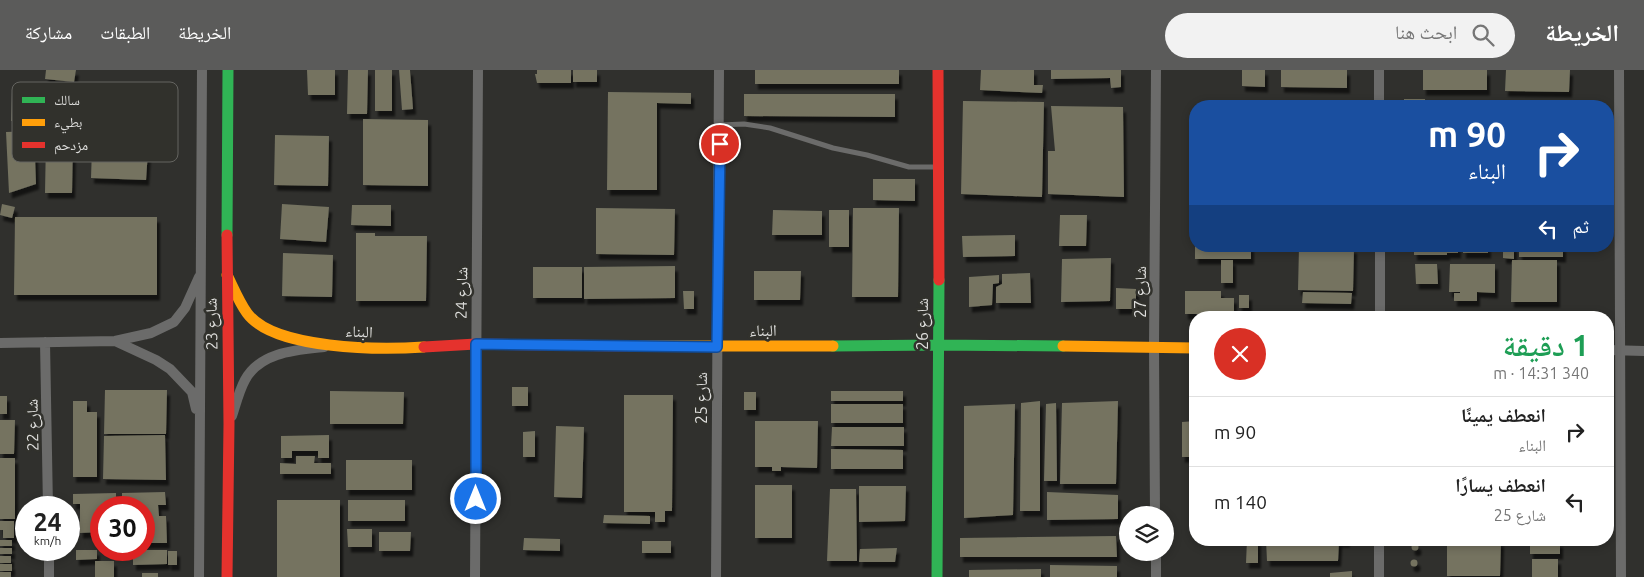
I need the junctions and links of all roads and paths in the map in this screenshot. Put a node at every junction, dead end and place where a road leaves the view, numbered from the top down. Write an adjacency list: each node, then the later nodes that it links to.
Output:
1 (202, 70): 13 (street, شارع 23)
2 (228, 70): 14 (street, شارع 23)
3 (478, 70): 19 (street, شارع 24)
4 (719, 70): 10 (street, شارع 25)
5 (938, 70): 11 (street, شارع 26)
6 (1156, 70): 23 (street, شارع 27)
7 (1379, 70): 9 (street)
8 (1619, 70): 26 (street)
9 (1379, 100)
10 (720, 125): 11 (lane); 22 (street, شارع 25)
11 (938, 167): 20 (street, شارع 26)
12 (1380, 252): 15 (street)
13 (200, 274): 16 (street); 28 (street, شارع 23)
14 (227, 275): 21 (street, البناء); 29 (street, شارع 23)
15 (1380, 311)
16 (115, 341): 17 (street); 28 (street)
17 (45, 342): 18 (street); 30 (street, شارع 22)
18 (0, 343)
19 (476, 344): 21 (street, البناء); 22 (street, البناء); 38 (street, شارع 24)
20 (939, 345): 22 (street, البناء); 23 (street, البناء); 40 (street, شارع 26)
21 (331, 346): 29 (street, البناء)
22 (717, 347): 39 (street, شارع 25)
23 (1154, 348): 24 (street, البناء); 31 (street, شارع 27)
24 (1189, 348)
25 (1614, 350): 26 (street)
26 (1620, 350): 27 (street); 43 (street)
27 (1644, 350)
28 (200, 424): 36 (street, شارع 23)
29 (229, 424): 37 (street, شارع 23)
30 (48, 496)
31 (1156, 506)
32 (1379, 546): 42 (street)
33 (49, 561): 35 (street)
34 (1156, 561): 41 (street)
35 (49, 577)
36 (199, 577)
37 (227, 577)
38 (476, 577)
39 (716, 577)
40 (937, 577)
41 (1156, 577)
42 (1379, 577)
43 (1621, 577)

